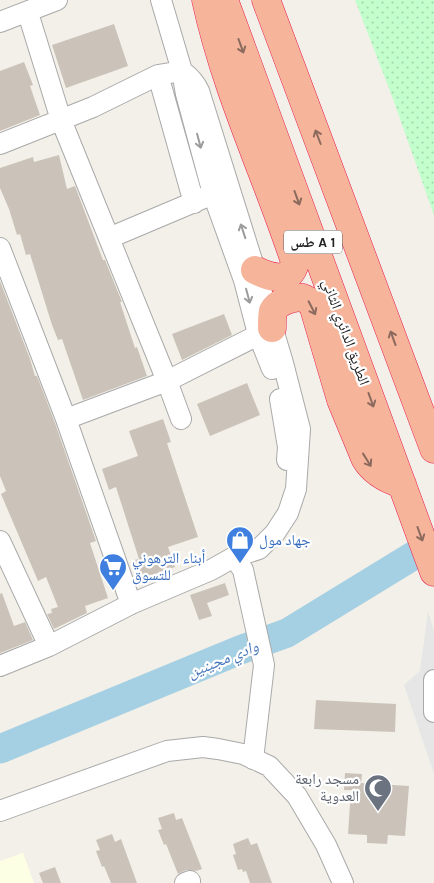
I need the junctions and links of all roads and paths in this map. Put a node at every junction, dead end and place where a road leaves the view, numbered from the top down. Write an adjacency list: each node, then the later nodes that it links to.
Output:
1 (58, 0): 6 (street)
2 (161, 0): 8 (street)
3 (206, 0): 16 (highway)
4 (224, 0): 22 (highway, الطريق الدائري الثاني / طس A 1, one-way to 22)
5 (266, 0): 21 (highway, طس A 1, one-way to 5)
6 (28, 13): 7 (street); 10 (street)
7 (0, 22)
8 (182, 71): 9 (street); 12 (street, one-way to 12); 16 (street, one-way to 8)
9 (158, 75): 10 (street); 13 (street)
10 (61, 120): 11 (street); 14 (street)
11 (0, 144)
12 (213, 194): 13 (street); 17 (street, one-way to 17)
13 (194, 203): 14 (street)
14 (109, 238): 18 (street)
15 (0, 248): 19 (street)
16 (255, 270): 17 (street)
17 (265, 331): 18 (street); 22 (highway, one-way to 22); 24 (street)
18 (167, 381): 19 (street); 20 (street)
19 (66, 419): 26 (street)
20 (180, 419)
21 (434, 450)
22 (404, 490): 25 (highway, الطريق الدائري الثاني, one-way to 25)
23 (0, 541): 27 (street)
24 (234, 557): 26 (street); 31 (street)
25 (434, 572)
26 (131, 604): 27 (street)
27 (49, 646): 28 (street)
28 (0, 666)
29 (434, 680): 30 (street)
30 (434, 712)
31 (253, 759): 32 (street); 33 (street)
32 (0, 811)
33 (343, 883)

